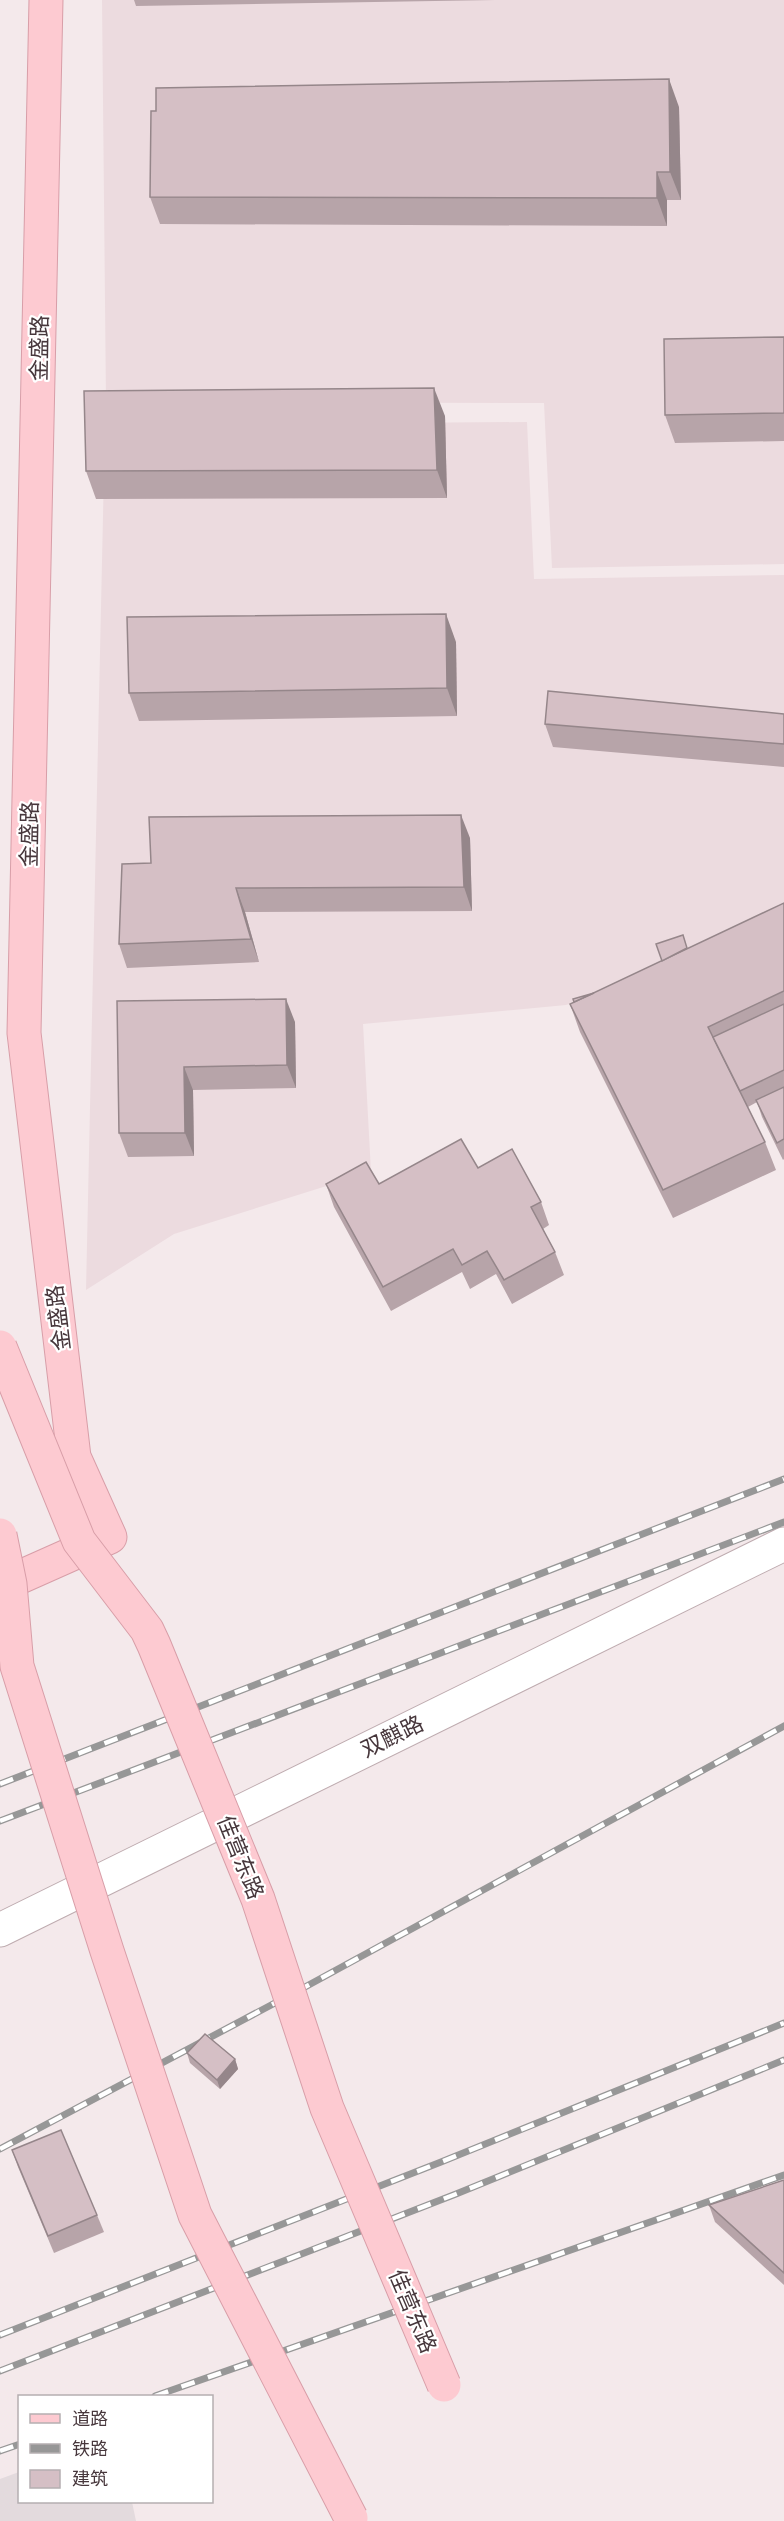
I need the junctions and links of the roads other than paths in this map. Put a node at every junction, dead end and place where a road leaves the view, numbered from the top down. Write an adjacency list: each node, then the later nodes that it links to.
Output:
1 (46, 0): 5 (street, 金盛路)
2 (0, 1347): 6 (street, 佳营东路, bridge)
3 (0, 1535): 7 (street, bridge)
4 (784, 1544): 6 (street, 双麒路)
5 (0, 1586)
6 (225, 1818): 7 (street, 双麒路); 9 (street, 佳营东路, bridge)
7 (87, 1886): 8 (street, 双麒路); 10 (street, bridge)
8 (0, 1930)
9 (444, 2385)
10 (351, 2518)

